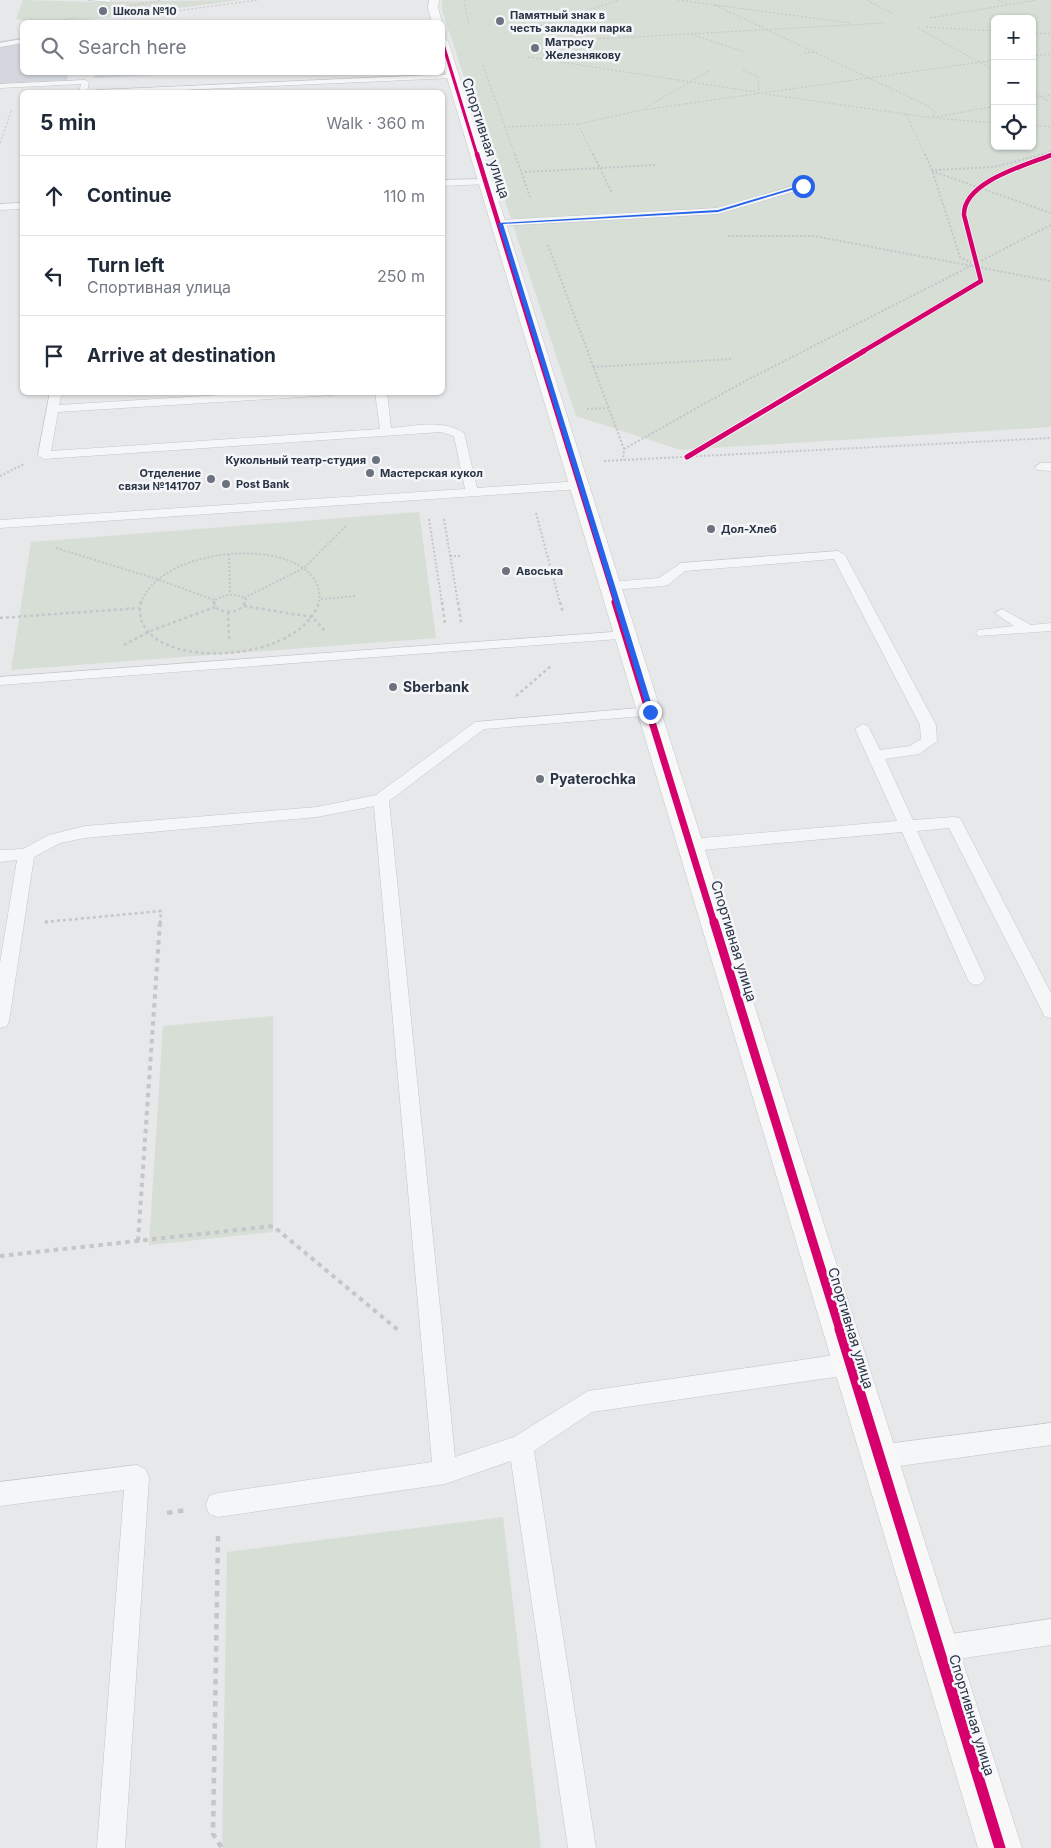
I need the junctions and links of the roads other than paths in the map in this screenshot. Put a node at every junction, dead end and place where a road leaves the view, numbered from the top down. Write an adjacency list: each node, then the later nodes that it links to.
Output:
1 (92, 0): 2 (lane)
2 (108, 0)
3 (434, 0): 4 (street)
4 (436, 20)
5 (20, 42): 6 (lane)
6 (0, 45)
7 (445, 51): 9 (street, Спортивная улица)
8 (87, 75): 11 (lane)
9 (453, 76): 10 (lane); 19 (street, Спортивная улица)
10 (339, 81): 14 (lane); 17 (lane)
11 (85, 82): 12 (lane); 15 (lane)
12 (20, 85): 13 (lane); 18 (lane)
13 (0, 86)
14 (274, 88): 16 (lane)
15 (83, 90)
16 (178, 90)
17 (341, 90)
18 (16, 98)
19 (487, 181): 20 (lane); 24 (street, Спортивная улица)
20 (445, 183)
21 (803, 186): 24 (lane)
22 (20, 206): 23 (lane)
23 (0, 207)
24 (500, 223): 30 (street, Спортивная улица)
25 (55, 395): 28 (lane)
26 (283, 395): 28 (lane)
27 (381, 395): 29 (lane)
28 (53, 409): 29 (lane)
29 (386, 431): 31 (lane)
30 (580, 485): 31 (lane); 33 (street, Спортивная улица)
31 (472, 493): 32 (lane)
32 (0, 524)
33 (611, 586): 38 (street, Спортивная улица); 42 (lane)
34 (1002, 613): 36 (lane)
35 (1051, 627): 36 (lane)
36 (1028, 629): 37 (lane)
37 (983, 633)
38 (626, 635): 39 (lane); 40 (street, Спортивная улица)
39 (0, 681)
40 (650, 712): 43 (lane); 45 (street, Спортивная улица)
41 (863, 730): 42 (lane)
42 (875, 755): 44 (lane)
43 (381, 799): 46 (lane); 55 (lane)
44 (908, 826): 45 (lane); 48 (lane); 49 (lane)
45 (692, 845): 51 (street, Спортивная улица)
46 (26, 854): 47 (lane); 50 (lane)
47 (0, 856)
48 (976, 978)
49 (1051, 1012)
50 (0, 1021)
51 (849, 1364): 53 (lane); 54 (street, Спортивная улица)
52 (1051, 1434): 54 (lane)
53 (521, 1446): 55 (lane); 61 (lane)
54 (878, 1458): 59 (street, Спортивная улица)
55 (445, 1472): 57 (lane)
56 (0, 1494): 60 (lane)
57 (218, 1505)
58 (1051, 1632): 59 (lane)
59 (938, 1649): 62 (street, Спортивная улица)
60 (111, 1848)
61 (582, 1848)
62 (1000, 1848)

